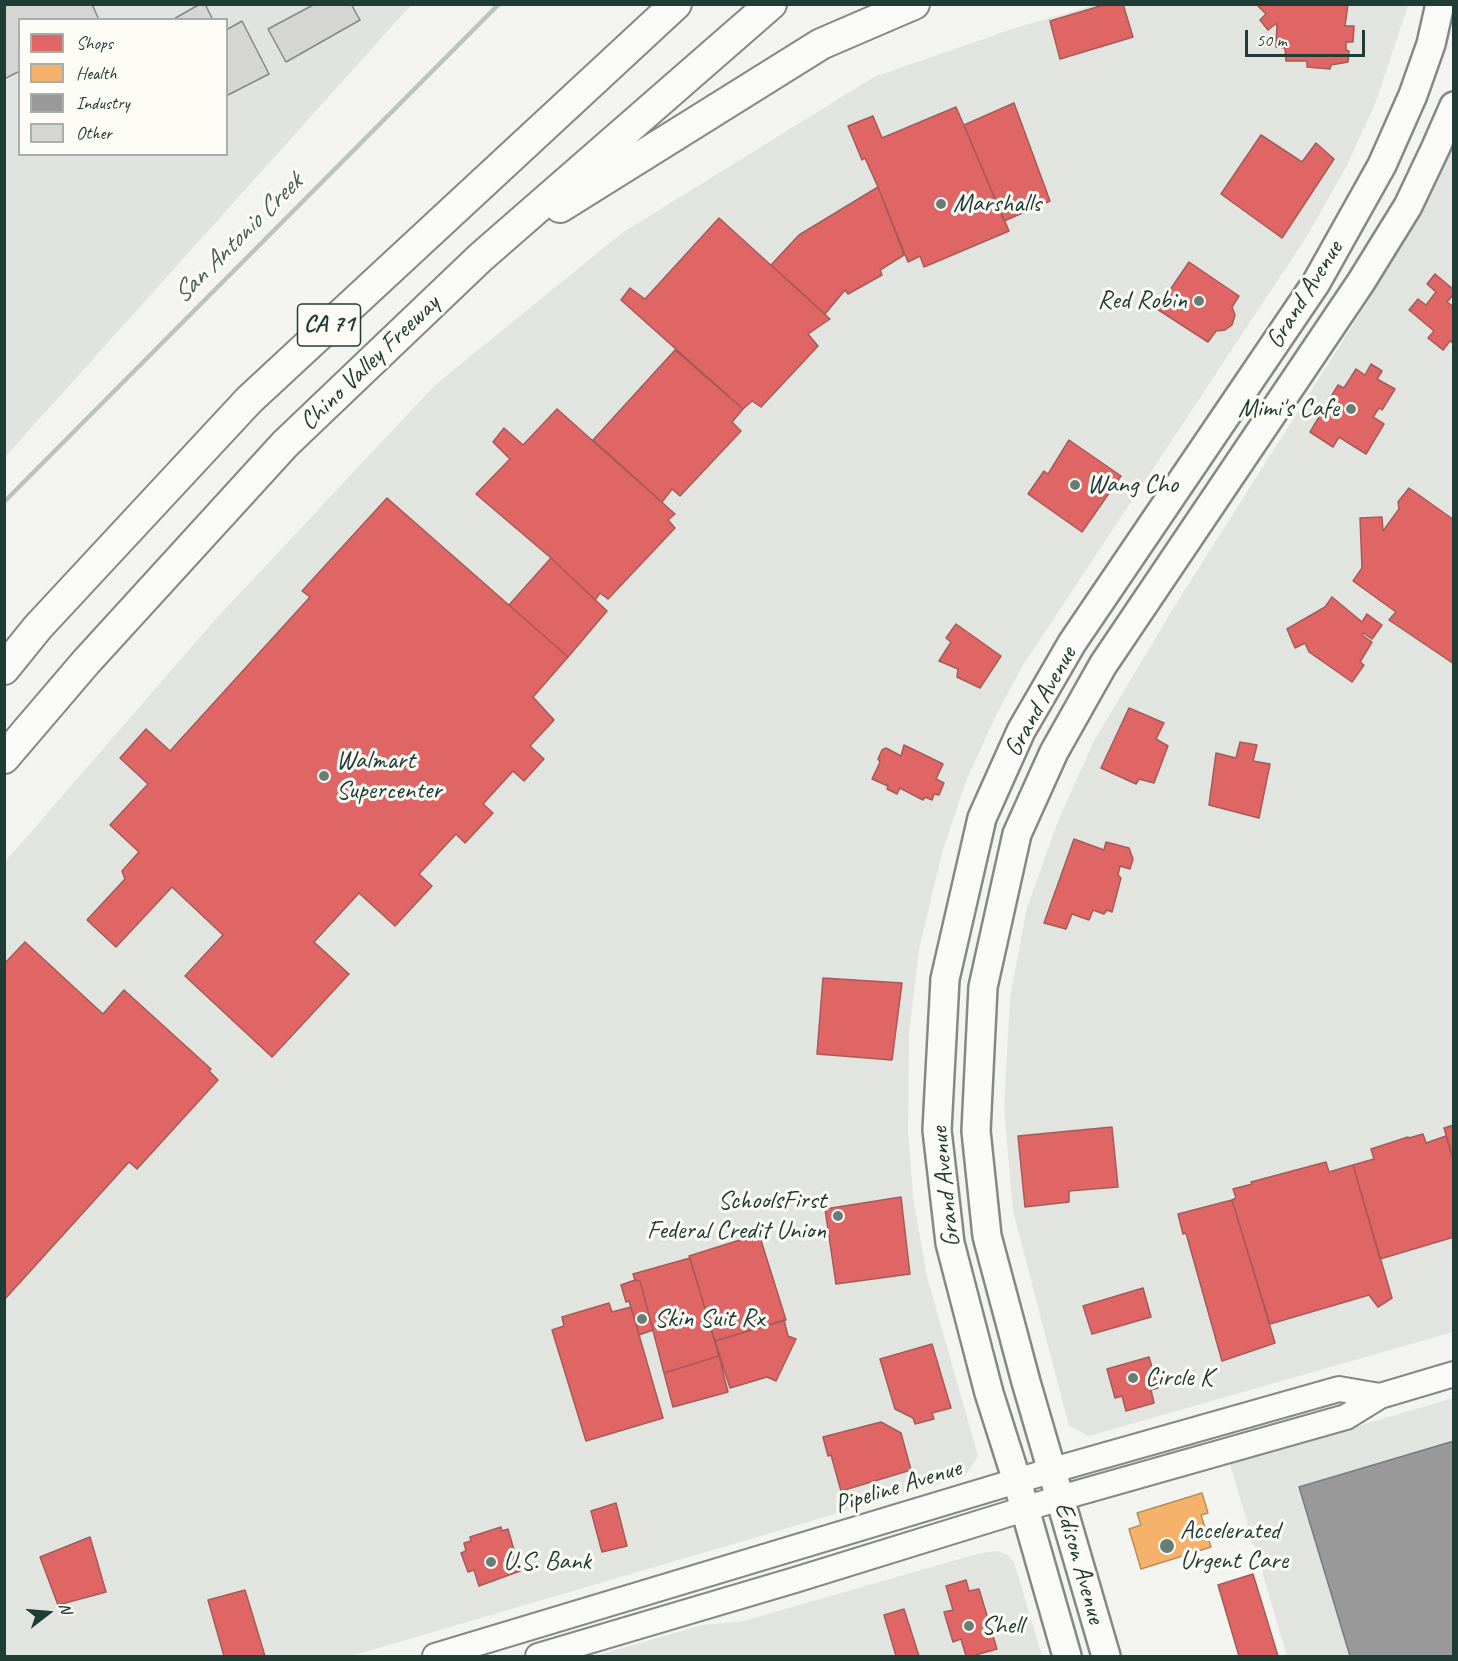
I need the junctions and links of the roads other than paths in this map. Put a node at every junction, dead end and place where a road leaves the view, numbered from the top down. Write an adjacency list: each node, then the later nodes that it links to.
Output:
1 (771, 4): 6 (highway, Chino Valley Freeway / CA 71)
2 (914, 4): 6 (highway)
3 (1440, 4): 12 (main road, Grand Avenue)
4 (675, 5): 7 (highway, Chino Valley Freeway / CA 71)
5 (1454, 106): 11 (main road, Grand Avenue)
6 (481, 257): 8 (highway, Chino Valley Freeway / CA 71)
7 (4, 669)
8 (4, 758)
9 (1454, 1374): 10 (main road, Pipeline Avenue)
10 (1380, 1396): 11 (main road, Pipeline Avenue); 13 (main road, Pipeline Avenue)
11 (1053, 1470): 12 (main road, Pipeline Avenue); 13 (main road, Edison Avenue)
12 (1017, 1481): 14 (main road, Edison Avenue); 15 (main road, Pipeline Avenue)
13 (1060, 1498): 14 (main road, Pipeline Avenue); 18 (main road, Edison Avenue)
14 (1025, 1509): 16 (main road, Pipeline Avenue); 17 (main road, Edison Avenue)
15 (435, 1656)
16 (538, 1656)
17 (1067, 1656)
18 (1106, 1656)

